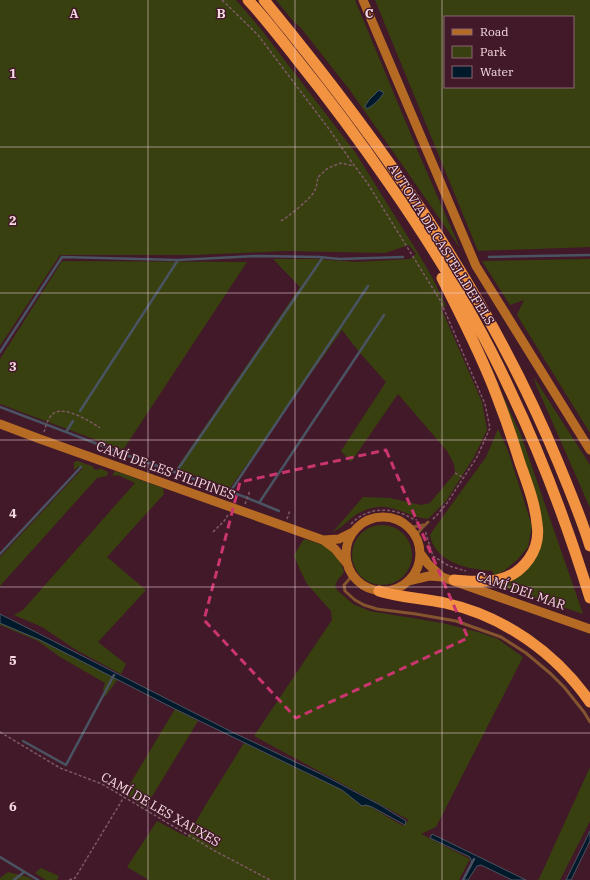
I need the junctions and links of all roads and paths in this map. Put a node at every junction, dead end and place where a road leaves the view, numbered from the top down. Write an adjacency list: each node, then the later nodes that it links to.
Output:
1 (222, 0): 5 (path)
2 (248, 0): 6 (highway, AUTOVIA DE CASTELLDEFELS)
3 (264, 0): 26 (highway, AUTOVIA DE CASTELLDEFELS)
4 (363, 0): 12 (main road)
5 (354, 166): 7 (path); 15 (path)
6 (411, 216): 32 (highway); 35 (highway, AUTOVIA DE CASTELLDEFELS)
7 (281, 221)
8 (0, 424): 18 (main road, CAMÍ DE LES FILIPINES)
9 (45, 428): 10 (path)
10 (100, 428)
11 (128, 448): 13 (path)
12 (590, 450)
13 (125, 455)
14 (455, 474): 15 (path)
15 (464, 478): 19 (path)
16 (249, 490): 17 (path)
17 (246, 501)
18 (231, 507): 23 (path); 25 (main road, CAMÍ DE LES FILIPINES)
19 (428, 522): 20 (lane)
20 (425, 525): 21 (lane); 22 (path); 24 (lane); 29 (path)
21 (408, 528): 22 (main road); 24 (main road)
22 (352, 529): 25 (main road); 28 (main road)
23 (213, 532)
24 (415, 537): 27 (main road)
25 (323, 540): 28 (main road)
26 (590, 546)
27 (420, 553): 31 (main road, CAMÍ DEL MAR); 33 (main road)
28 (348, 564): 30 (main road)
29 (471, 572)
30 (353, 575): 34 (main road); 38 (lane)
31 (442, 576): 32 (main road, CAMÍ DEL MAR); 33 (main road, CAMÍ DEL MAR)
32 (454, 580): 36 (main road, CAMÍ DEL MAR)
33 (408, 581): 34 (main road)
34 (379, 591): 37 (highway)
35 (590, 598)
36 (590, 629)
37 (590, 702)
38 (590, 722)
39 (0, 732): 40 (path, CAMÍ DE LES XAUXES)
40 (124, 798): 41 (path); 42 (path, CAMÍ DE LES XAUXES)
41 (69, 880)
42 (270, 880)

